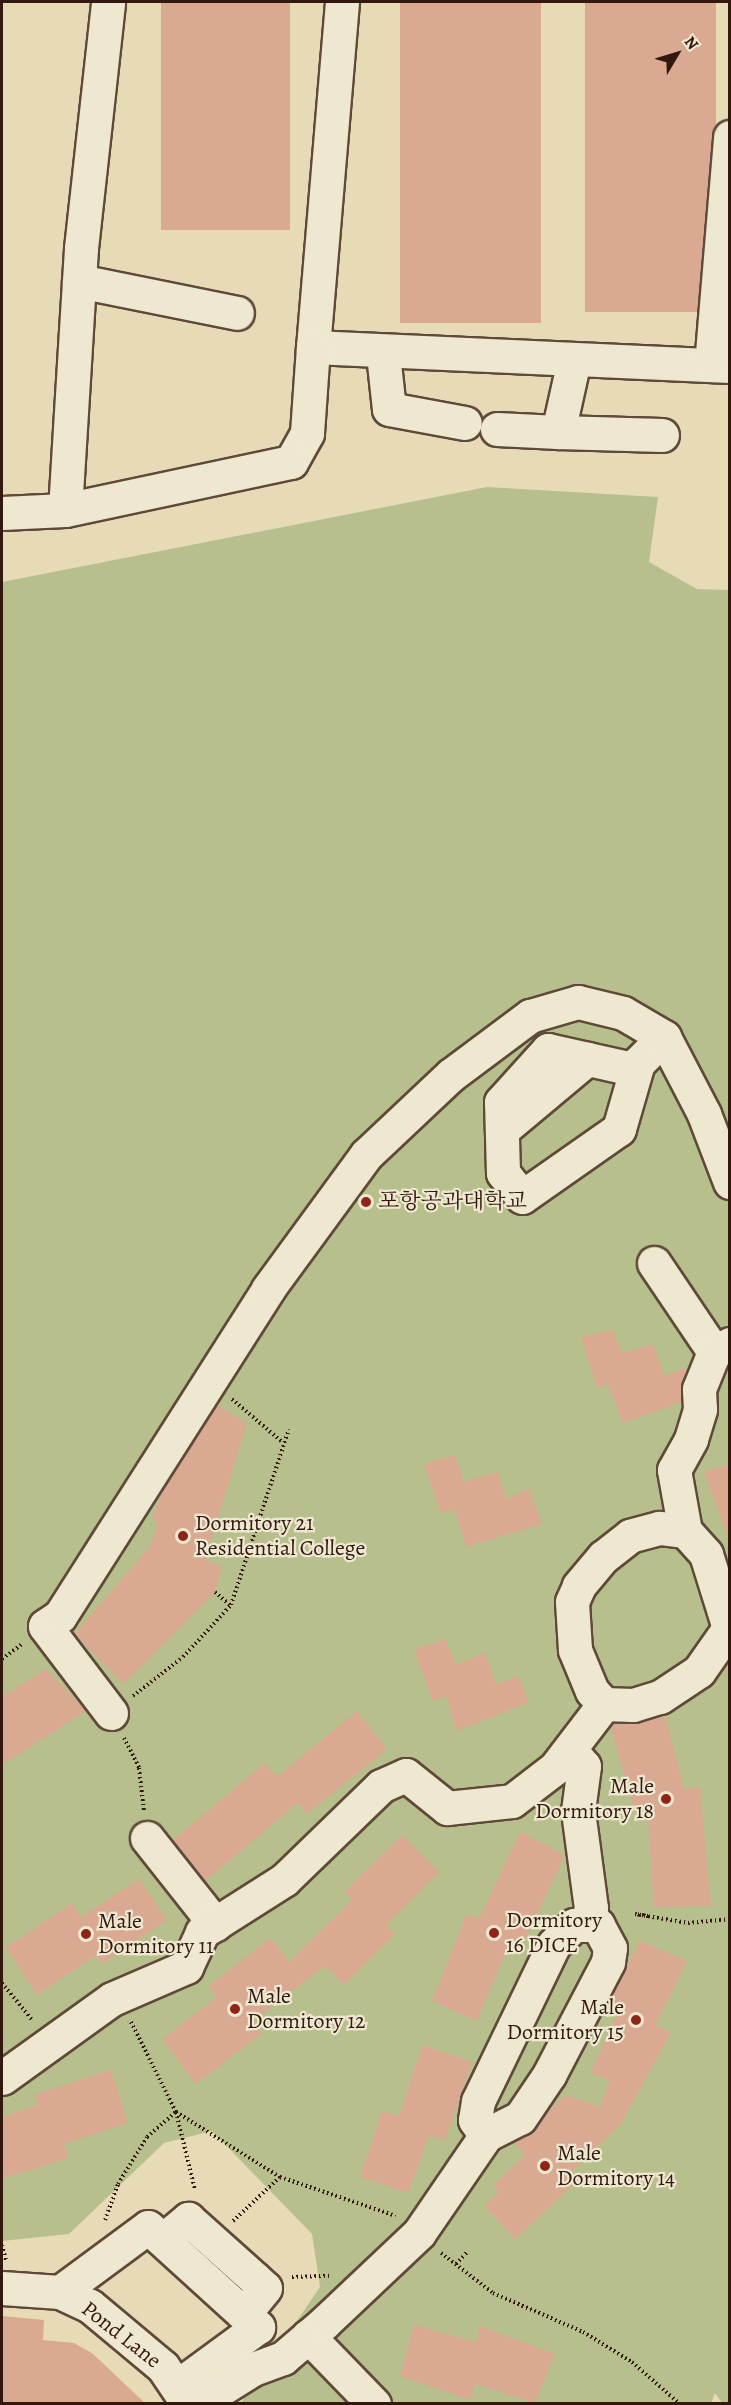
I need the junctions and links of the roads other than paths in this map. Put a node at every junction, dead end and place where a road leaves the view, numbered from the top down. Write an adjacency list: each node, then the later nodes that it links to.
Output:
1 (108, 2): 4 (lane)
2 (342, 2): 6 (lane)
3 (729, 136): 9 (lane)
4 (79, 281): 5 (lane); 14 (lane)
5 (237, 313)
6 (313, 347): 7 (lane); 14 (lane)
7 (383, 354): 8 (lane); 10 (lane)
8 (574, 360): 9 (lane); 12 (lane)
9 (720, 366)
10 (465, 423)
11 (497, 429): 12 (lane)
12 (558, 432): 13 (lane)
13 (662, 435)
14 (65, 510): 15 (lane)
15 (2, 513)
16 (664, 1037): 17 (lane); 18 (lane); 24 (lane)
17 (638, 1063): 17 (lane)
18 (729, 1182)
19 (654, 1263): 20 (lane)
20 (719, 1364): 21 (lane)
21 (685, 1531): 22 (lane); 23 (lane)
22 (729, 1628): 23 (lane)
23 (604, 1704): 25 (lane)
24 (111, 1713)
25 (570, 1750): 27 (lane); 28 (lane)
26 (147, 1838): 28 (lane)
27 (588, 1921): 30 (lane); 30 (lane)
28 (215, 1924): 29 (lane)
29 (2, 2078)
30 (486, 2135): 35 (lane)
31 (163, 2240): 33 (lane); 34 (lane); 34 (lane)
32 (2, 2288): 33 (lane, Pond Lane)
33 (60, 2292): 36 (lane, Pond Lane)
34 (244, 2314): 36 (lane)
35 (308, 2336): 36 (lane); 37 (lane)
36 (188, 2397)
37 (374, 2403)

